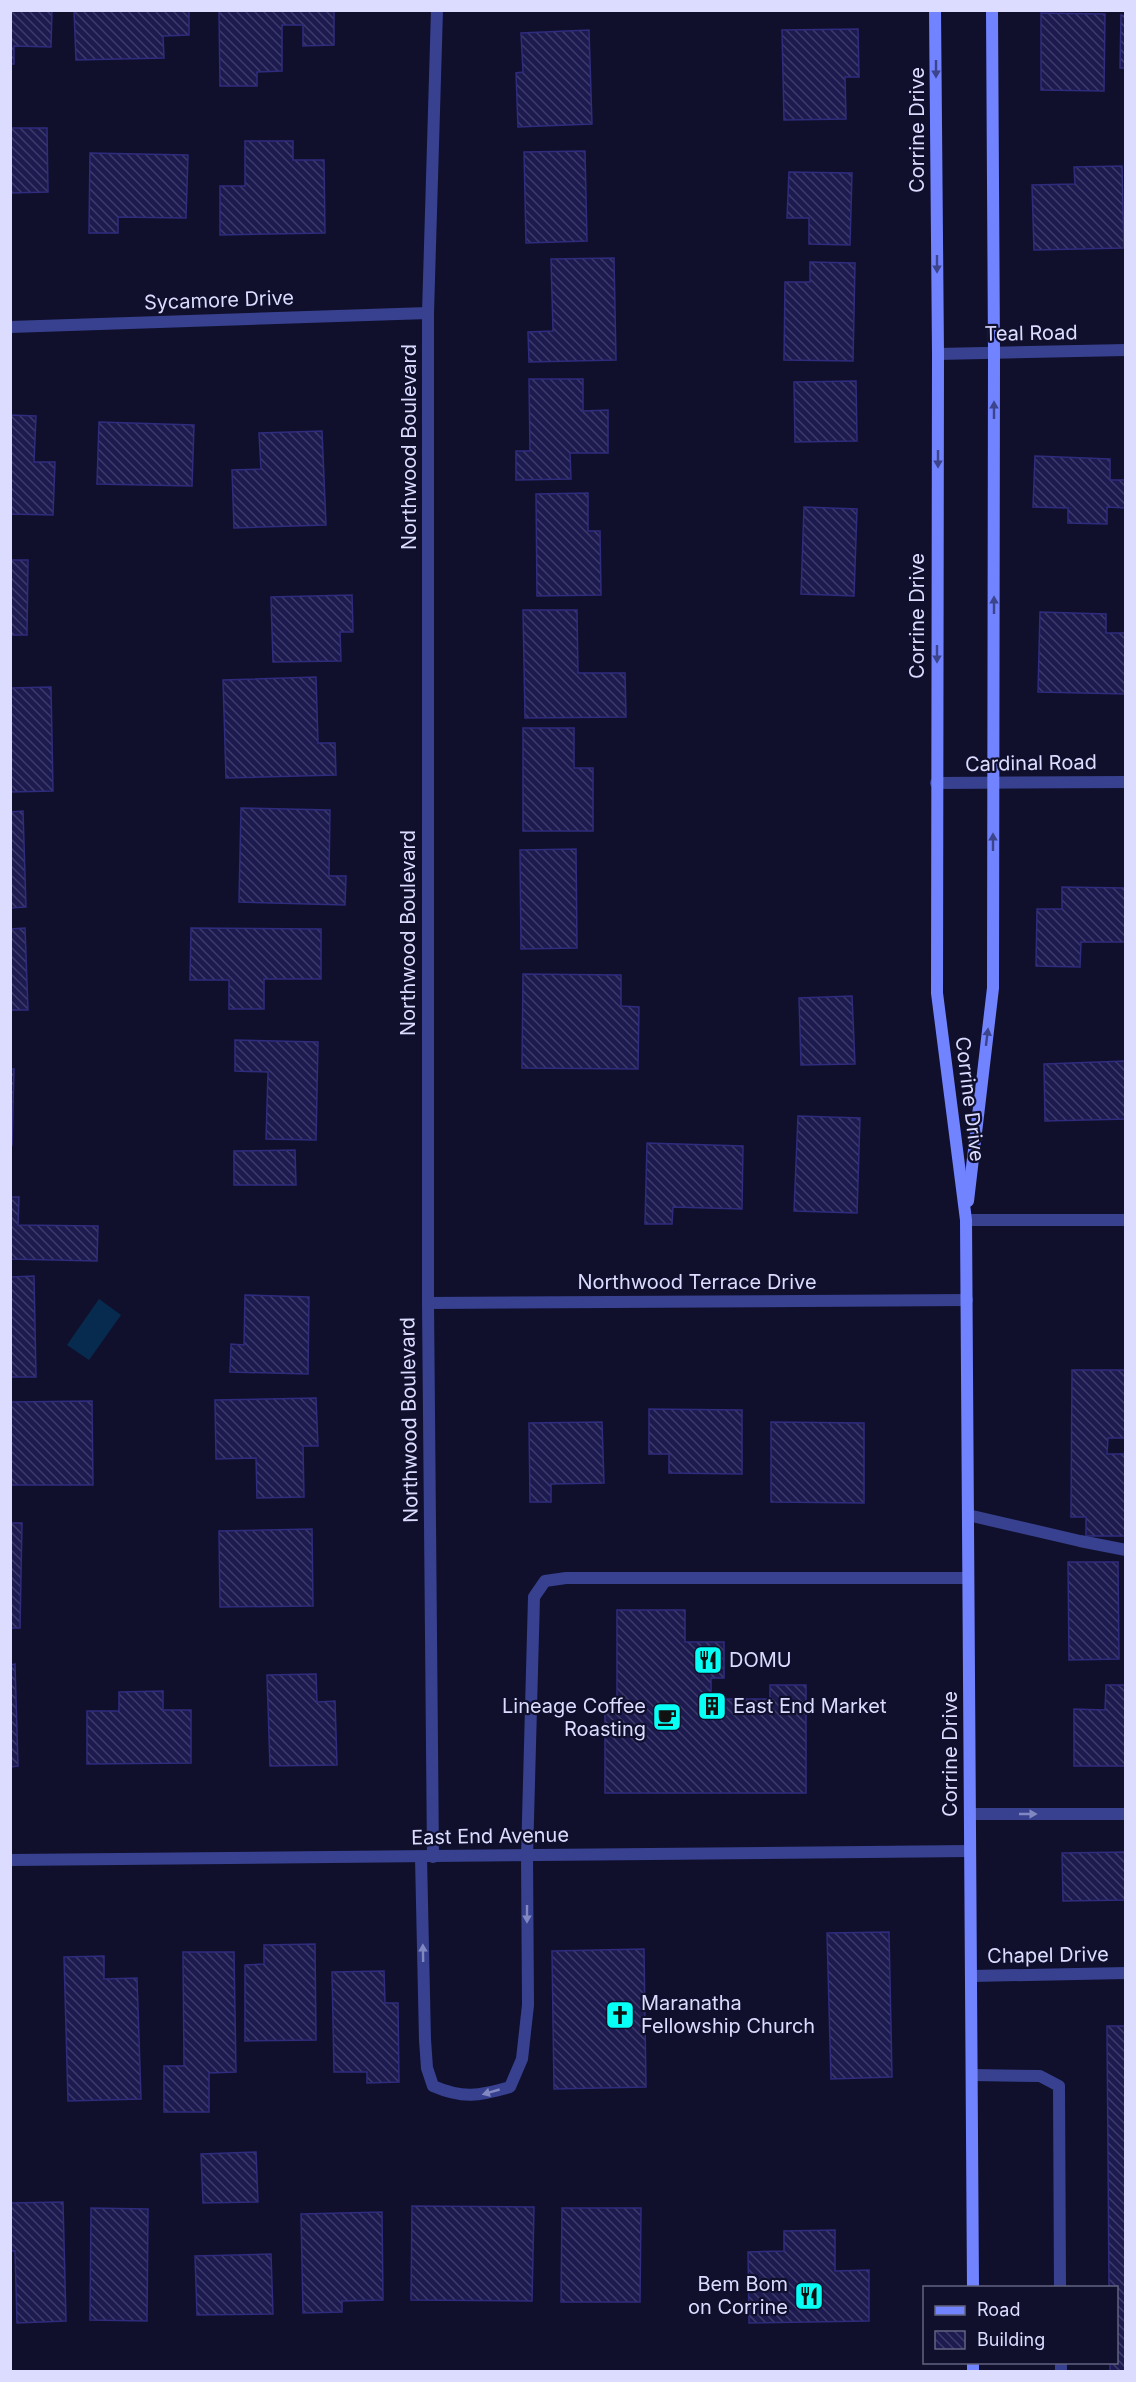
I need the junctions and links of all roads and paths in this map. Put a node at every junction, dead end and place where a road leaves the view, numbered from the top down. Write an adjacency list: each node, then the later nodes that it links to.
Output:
1 (438, 10): 4 (street, Northwood Boulevard)
2 (935, 10): 8 (street, Corrine Drive, one-way to 8)
3 (992, 10): 7 (street, Corrine Drive)
4 (428, 313): 5 (street, Sycamore Drive); 15 (street, Northwood Boulevard)
5 (10, 327)
6 (1125, 350): 7 (street, Teal Road)
7 (994, 353): 8 (street, Teal Road); 11 (street, Corrine Drive, one-way to 7)
8 (938, 354): 10 (street, Corrine Drive, one-way to 10)
9 (1125, 782): 11 (street, Cardinal Road)
10 (936, 783): 11 (street, Cardinal Road); 12 (street, Corrine Drive)
11 (993, 784): 12 (street, Corrine Drive, one-way to 11)
12 (966, 1220): 13 (street); 14 (street, Corrine Drive)
13 (1125, 1220)
14 (967, 1300): 15 (street, Northwood Terrace Drive); 16 (street, Corrine Drive)
15 (428, 1303): 23 (street, Northwood Boulevard)
16 (969, 1515): 17 (street); 18 (street, Corrine Drive)
17 (1125, 1550)
18 (969, 1578): 19 (street, Corrine Drive); 22 (street)
19 (970, 1814): 20 (street, one-way to 20); 21 (street, Corrine Drive)
20 (1125, 1814)
21 (970, 1851): 22 (street, East End Avenue); 26 (street, Corrine Drive)
22 (527, 1856): 23 (street, East End Avenue); 23 (street, Northwood Boulevard, one-way to 23)
23 (427, 1857): 24 (street, East End Avenue)
24 (10, 1860)
25 (1125, 1973): 26 (street, Chapel Drive)
26 (971, 1976): 27 (street, Corrine Drive)
27 (972, 2075): 28 (street, Corrine Drive); 29 (street)
28 (973, 2286)
29 (1060, 2286)

